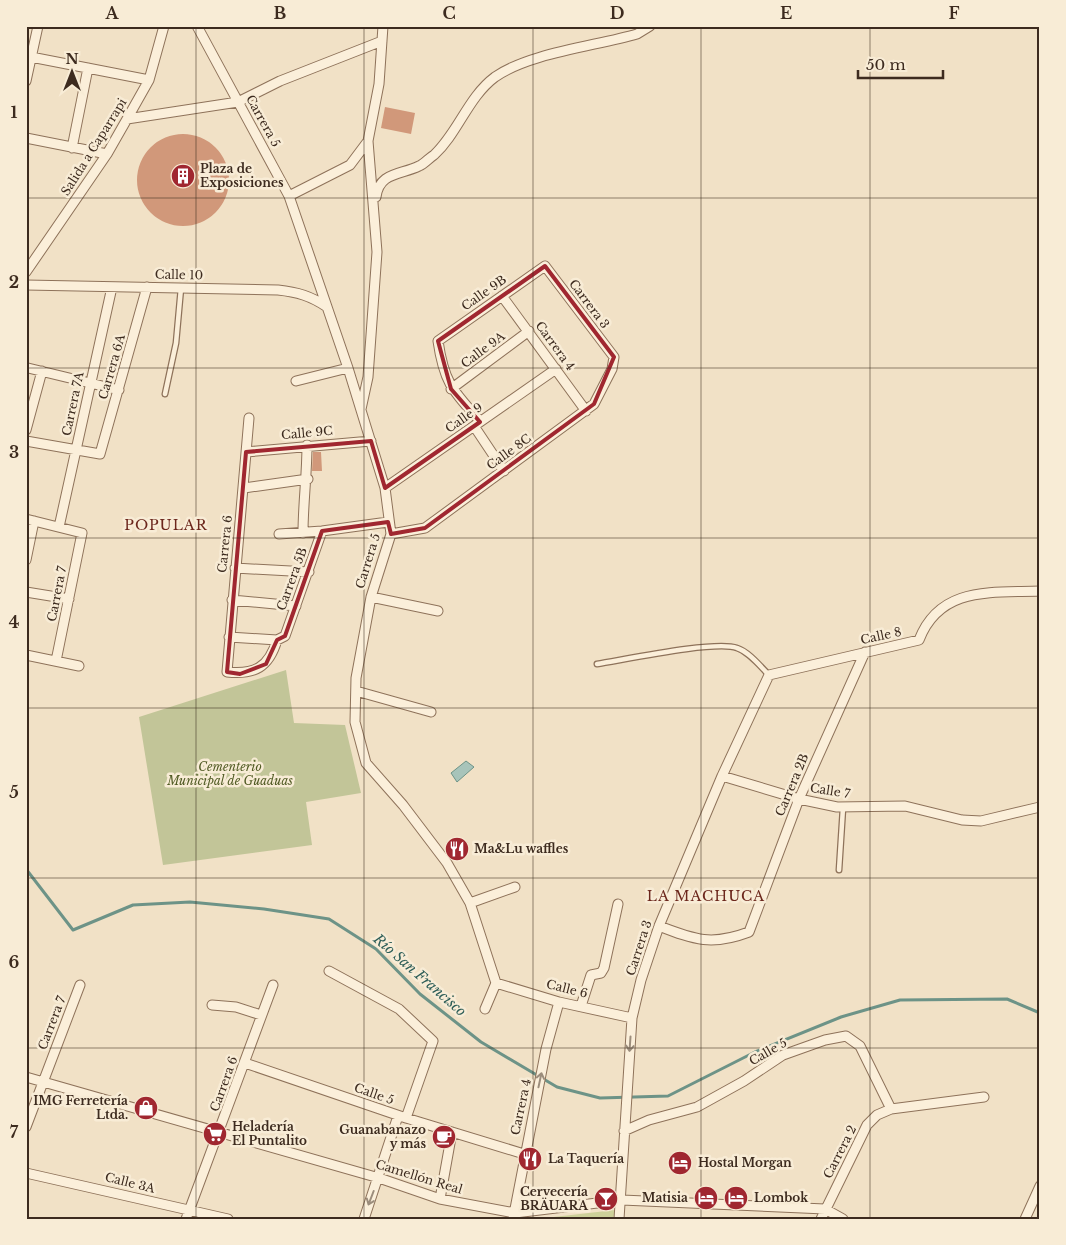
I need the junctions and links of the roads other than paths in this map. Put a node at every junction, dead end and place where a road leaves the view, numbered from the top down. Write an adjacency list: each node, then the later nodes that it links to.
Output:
1 (38, 26): 7 (street)
2 (164, 26): 9 (street, Salida a Caparrapi)
3 (197, 26): 11 (street, Carrera 5)
4 (383, 26): 6 (street)
5 (650, 26): 18 (street)
6 (382, 41): 11 (street); 14 (street)
7 (32, 57): 8 (street); 10 (street)
8 (88, 68): 9 (street); 15 (street)
9 (149, 80): 12 (street, Salida a Caparrapi)
10 (26, 81)
11 (238, 102): 12 (street); 17 (street, Carrera 5)
12 (127, 119): 16 (street, Salida a Caparrapi)
13 (26, 138): 15 (street)
14 (368, 142): 17 (street); 18 (street)
15 (72, 148): 16 (street)
16 (107, 154): 20 (street, Salida a Caparrapi)
17 (290, 196): 26 (street, Carrera 5)
18 (374, 207): 38 (street)
19 (545, 266): 25 (street, Calle 9B); 28 (street, Carrera 3)
20 (26, 272)
21 (26, 285): 22 (street, Calle 10)
22 (112, 287): 23 (street, Calle 10); 34 (street, Carrera 7A)
23 (147, 287): 24 (street, Calle 10); 36 (street, Carrera 6A)
24 (181, 288): 26 (street, Calle 10); 37 (lane)
25 (502, 296): 27 (street, Carrera 4); 35 (street, Calle 9B)
26 (327, 308): 30 (street, Carrera 5)
27 (529, 331): 31 (street, Carrera 4); 35 (street, Calle 9A)
28 (614, 357): 39 (street, Calle 8C)
29 (28, 368): 32 (street)
30 (348, 368): 33 (street); 38 (street, Carrera 5)
31 (556, 369): 39 (street, Carrera 4); 41 (street, Calle 9)
32 (42, 372): 34 (street); 42 (street)
33 (296, 381)
34 (91, 383): 36 (street); 46 (street, Carrera 7A)
35 (451, 389): 41 (street)
36 (118, 390): 46 (street, Carrera 6A)
37 (166, 394)
38 (361, 409): 44 (street, Carrera 5)
39 (586, 411): 48 (street, Calle 8C)
40 (249, 418): 47 (street, Carrera 6)
41 (477, 424): 48 (street); 51 (street, Calle 9)
42 (26, 430)
43 (26, 441): 46 (street)
44 (371, 441): 45 (street, Calle 9C); 51 (street, Carrera 5)
45 (307, 445): 47 (street, Calle 9C); 49 (street, Carrera 5B)
46 (76, 450): 54 (street, Carrera 7A)
47 (246, 452): 50 (street, Carrera 6)
48 (504, 471): 58 (street, Calle 8C)
49 (308, 479): 50 (street); 56 (street, Carrera 5B)
50 (244, 488): 60 (street, Carrera 6)
51 (385, 488): 53 (street, Carrera 5)
52 (30, 520): 54 (street); 59 (street)
53 (388, 522): 55 (street); 58 (street, Carrera 5)
54 (59, 527): 65 (street, Carrera 7)
55 (322, 531): 56 (street); 61 (street, Carrera 5B)
56 (303, 533): 57 (street)
57 (279, 534)
58 (391, 534): 64 (street, Carrera 5)
59 (26, 560)
60 (235, 568): 61 (street); 66 (street, Carrera 6)
61 (309, 572): 67 (street, Carrera 5B)
62 (1040, 591): 71 (street, Calle 8)
63 (26, 592): 65 (street)
64 (371, 597): 68 (street); 77 (street, Carrera 5)
65 (69, 599): 73 (street, Carrera 7)
66 (232, 600): 67 (street); 69 (street, Carrera 6)
67 (296, 606): 70 (street, Carrera 5B)
68 (438, 611)
69 (229, 638): 70 (street); 70 (street, Carrera 6)
70 (281, 638)
71 (865, 652): 76 (street, Calle 8); 80 (street, Carrera 2B)
72 (26, 655): 73 (street)
73 (56, 661): 75 (street)
74 (597, 664): 76 (lane)
75 (79, 666)
76 (769, 675): 79 (street, Carrera 3)
77 (356, 691): 78 (street); 85 (street, Carrera 5)
78 (431, 712)
79 (722, 776): 80 (street, Calle 7); 87 (street, Carrera 3)
80 (798, 799): 82 (street, Calle 7); 87 (street, Carrera 2B)
81 (1040, 807): 82 (street, Calle 7)
82 (843, 808): 83 (lane)
83 (839, 870)
84 (515, 887): 85 (street)
85 (470, 903): 89 (street, Carrera 5)
86 (618, 904): 94 (street)
87 (659, 926): 97 (street, Carrera 3)
88 (329, 971): 103 (street)
89 (496, 982): 92 (street, Calle 6); 95 (street)
90 (80, 985): 100 (street, Carrera 7)
91 (273, 985): 96 (street, Carrera 6)
92 (559, 1002): 94 (street, Calle 6); 108 (street, Carrera 4, one-way to 92)
93 (212, 1005): 96 (street)
94 (581, 1006): 97 (street, Calle 6)
95 (485, 1009)
96 (262, 1015): 98 (street, Carrera 6)
97 (632, 1018): 105 (street, Carrera 3, one-way to 105)
98 (245, 1063): 103 (street, Calle 5); 106 (street, Carrera 6)
99 (26, 1077): 100 (street, Camellón Real)
100 (42, 1082): 104 (street, Carrera 7); 106 (street, Camellón Real)
101 (984, 1097): 102 (street, Carrera 2)
102 (890, 1109): 105 (street, Calle 5); 114 (street, Carrera 2)
103 (402, 1117): 107 (street, Calle 5); 110 (street)
104 (26, 1127)
105 (624, 1131): 113 (street, Carrera 3)
106 (220, 1132): 110 (street, Camellón Real); 115 (street, Carrera 6)
107 (452, 1132): 108 (street, Calle 5); 112 (street)
108 (524, 1154): 116 (street, Carrera 4)
109 (26, 1172): 115 (street, Calle 3A)
110 (379, 1178): 112 (street, Camellón Real); 118 (street, one-way to 118)
111 (1040, 1186): 122 (street)
112 (440, 1199): 116 (street, Camellón Real)
113 (622, 1200): 114 (street, Camellón Real); 116 (street, Camellón Real); 119 (street, Carrera 3)
114 (825, 1210): 120 (street, Carrera 2); 121 (street, Camellón Real)
115 (188, 1215): 117 (street, Calle 3A)
116 (514, 1216)
117 (228, 1219)
118 (364, 1219)
119 (619, 1219)
120 (820, 1219)
121 (843, 1219)
122 (1025, 1219)

